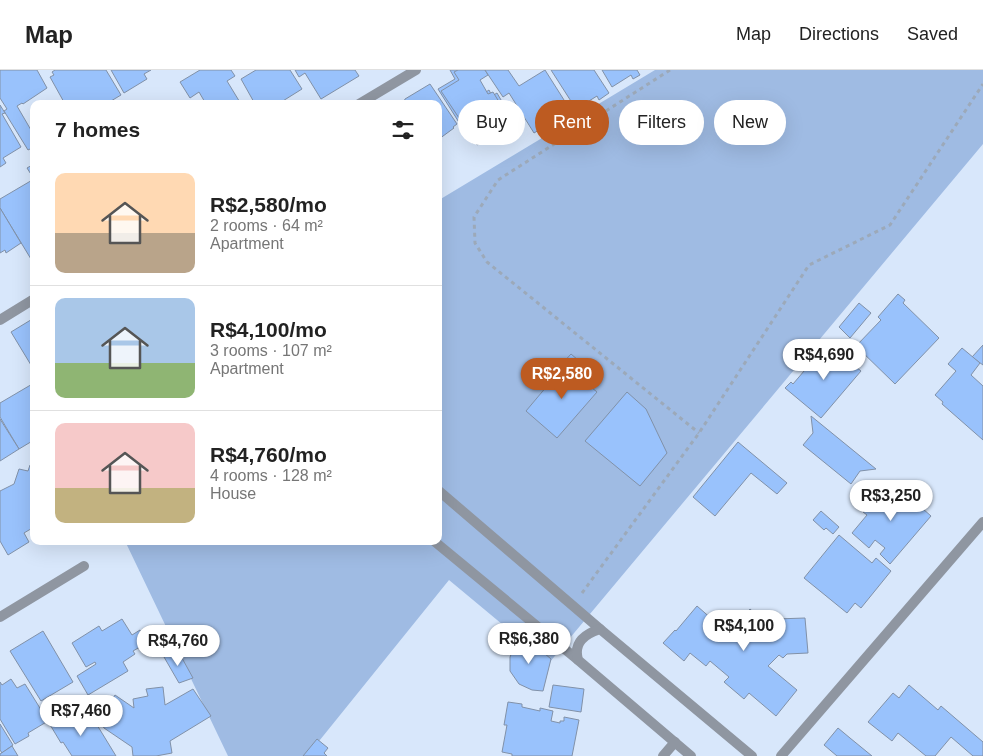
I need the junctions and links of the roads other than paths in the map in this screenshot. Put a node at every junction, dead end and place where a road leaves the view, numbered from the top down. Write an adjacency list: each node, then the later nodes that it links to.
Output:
1 (416, 70): 2 (street)
2 (366, 100)
3 (30, 301): 4 (street)
4 (0, 320)
5 (442, 494): 10 (street)
6 (983, 522): 16 (street)
7 (439, 545): 11 (street)
8 (84, 566): 9 (street)
9 (0, 617)
10 (600, 629): 11 (street); 15 (street)
11 (578, 660): 12 (street)
12 (675, 742): 13 (street); 14 (street)
13 (663, 756)
14 (691, 756)
15 (752, 756)
16 (781, 756)

